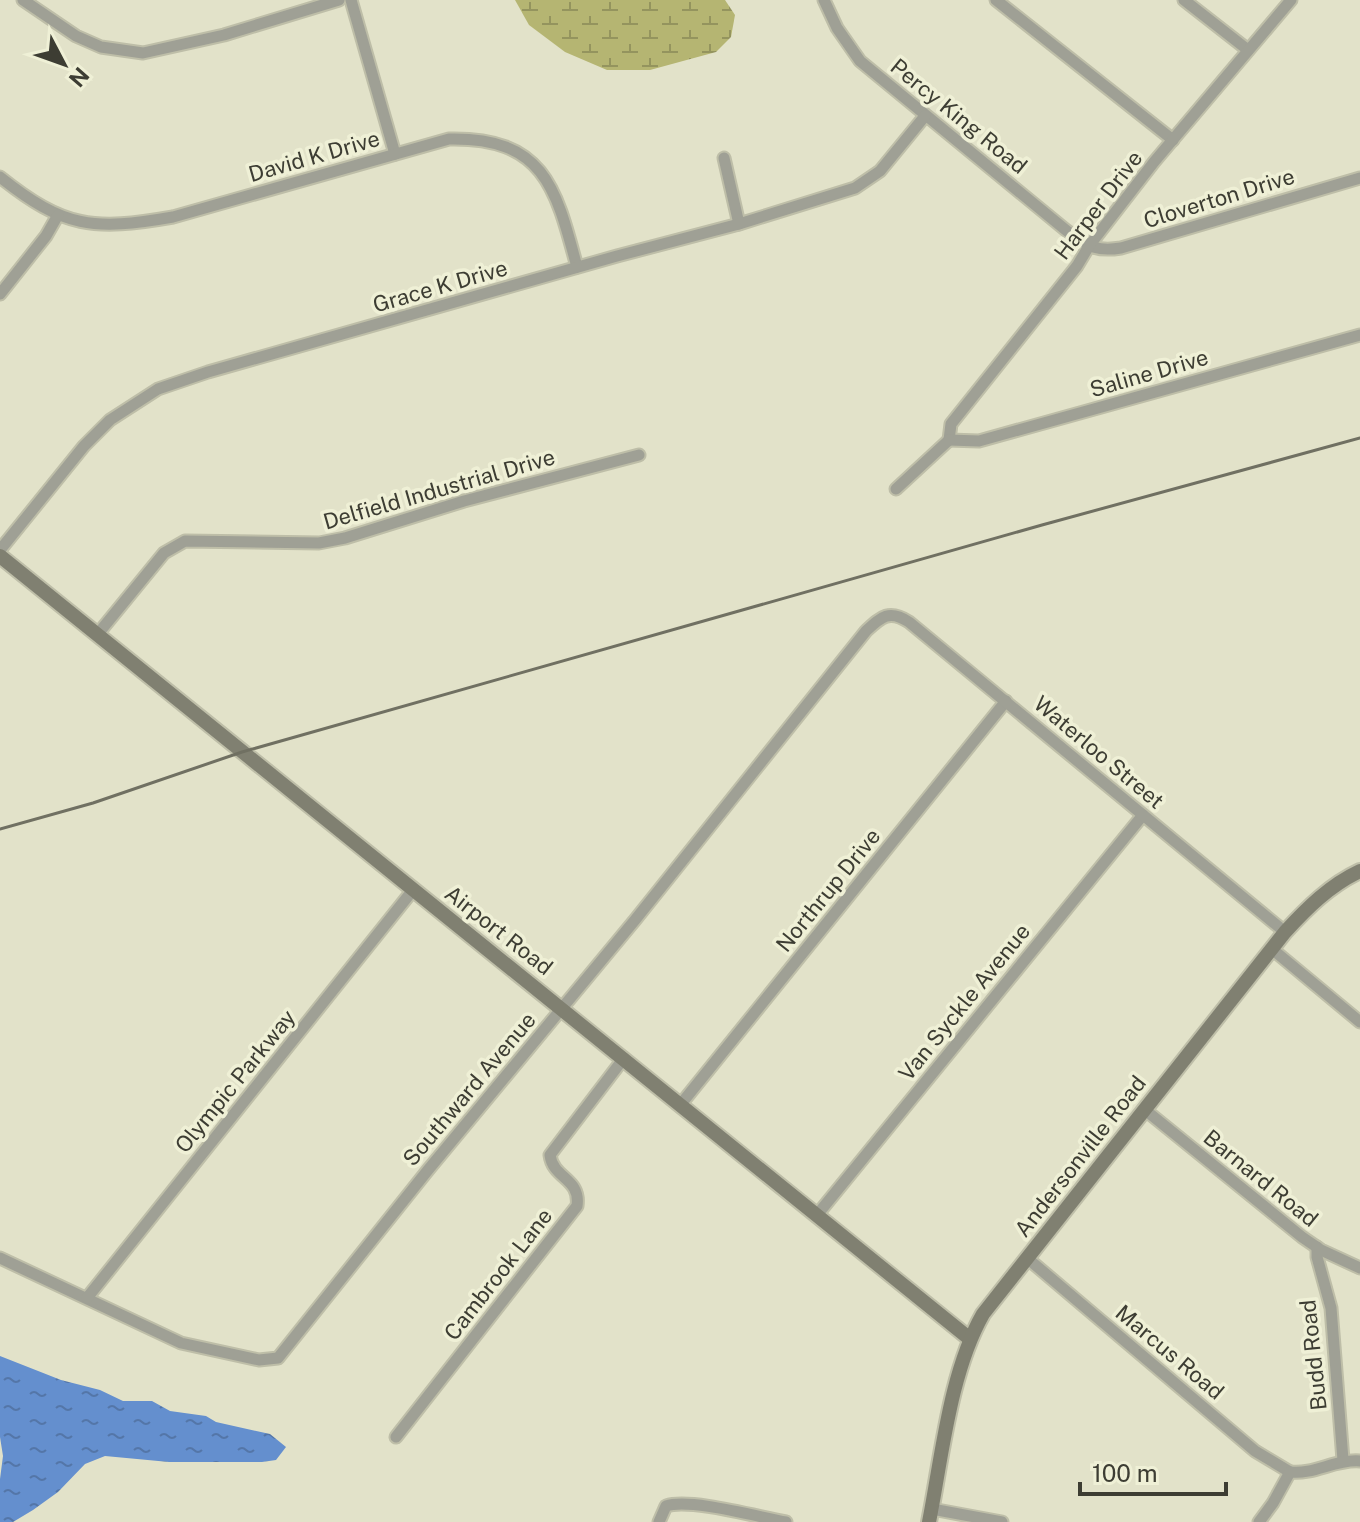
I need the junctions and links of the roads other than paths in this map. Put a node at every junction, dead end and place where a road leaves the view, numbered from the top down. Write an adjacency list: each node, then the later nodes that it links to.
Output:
1 (23, 0): 2 (street)
2 (339, 0)
3 (351, 0): 11 (street)
4 (824, 0): 9 (street, Percy King Road)
5 (996, 0): 10 (street)
6 (1184, 0): 8 (street)
7 (1291, 0): 8 (street, Harper Drive)
8 (1248, 50): 10 (street, Harper Drive)
9 (925, 116): 16 (street, Grace K Drive); 17 (street, Percy King Road)
10 (1173, 140): 17 (street, Harper Drive)
11 (395, 154): 15 (street, David K Drive); 18 (street, David K Drive)
12 (724, 158): 16 (street)
13 (0, 177): 15 (street, David K Drive)
14 (1360, 178): 17 (street, Cloverton Drive)
15 (58, 215): 19 (street)
16 (739, 224): 18 (street, Grace K Drive)
17 (1089, 246): 21 (street, Harper Drive)
18 (577, 267): 24 (street, Grace K Drive)
19 (0, 294)
20 (1360, 335): 21 (street, Saline Drive)
21 (949, 440): 23 (street)
22 (639, 455): 26 (street, Delfield Industrial Drive)
23 (896, 489)
24 (0, 553): 26 (street, Airport Road)
25 (882, 616): 27 (street, Waterloo Street); 33 (street, Southward Avenue)
26 (97, 635): 30 (street, Airport Road)
27 (1006, 701): 28 (street, Waterloo Street); 36 (street, Northrup Drive)
28 (1143, 815): 31 (street, Waterloo Street); 38 (street, Van Syckle Avenue)
29 (1360, 871): 31 (street, Andersonville Road)
30 (413, 890): 33 (street, Airport Road); 43 (street, Olympic Parkway)
31 (1285, 932): 32 (street, Andersonville Road)
32 (1272, 949): 34 (street); 37 (street, Andersonville Road)
33 (563, 1008): 35 (street, Airport Road); 43 (street, Southward Avenue)
34 (1360, 1022)
35 (624, 1058): 36 (street, Airport Road); 45 (street, Cambrook Lane)
36 (681, 1104): 38 (street, Airport Road)
37 (1144, 1109): 39 (street, Barnard Road); 41 (street, Andersonville Road)
38 (817, 1215): 44 (street, Airport Road)
39 (1317, 1247): 42 (street, Barnard Road); 46 (street, Budd Road)
40 (0, 1258): 43 (street, Southward Avenue)
41 (1027, 1258): 44 (street, Andersonville Road); 48 (street, Marcus Road)
42 (1360, 1268)
43 (87, 1298)
44 (970, 1339): 49 (street, Andersonville Road)
45 (396, 1437)
46 (1343, 1460): 47 (street); 48 (street)
47 (1360, 1461)
48 (1290, 1472): 53 (street)
49 (931, 1516): 52 (street)
50 (659, 1522): 51 (street)
51 (786, 1522)
52 (1002, 1522)
53 (1259, 1522)

